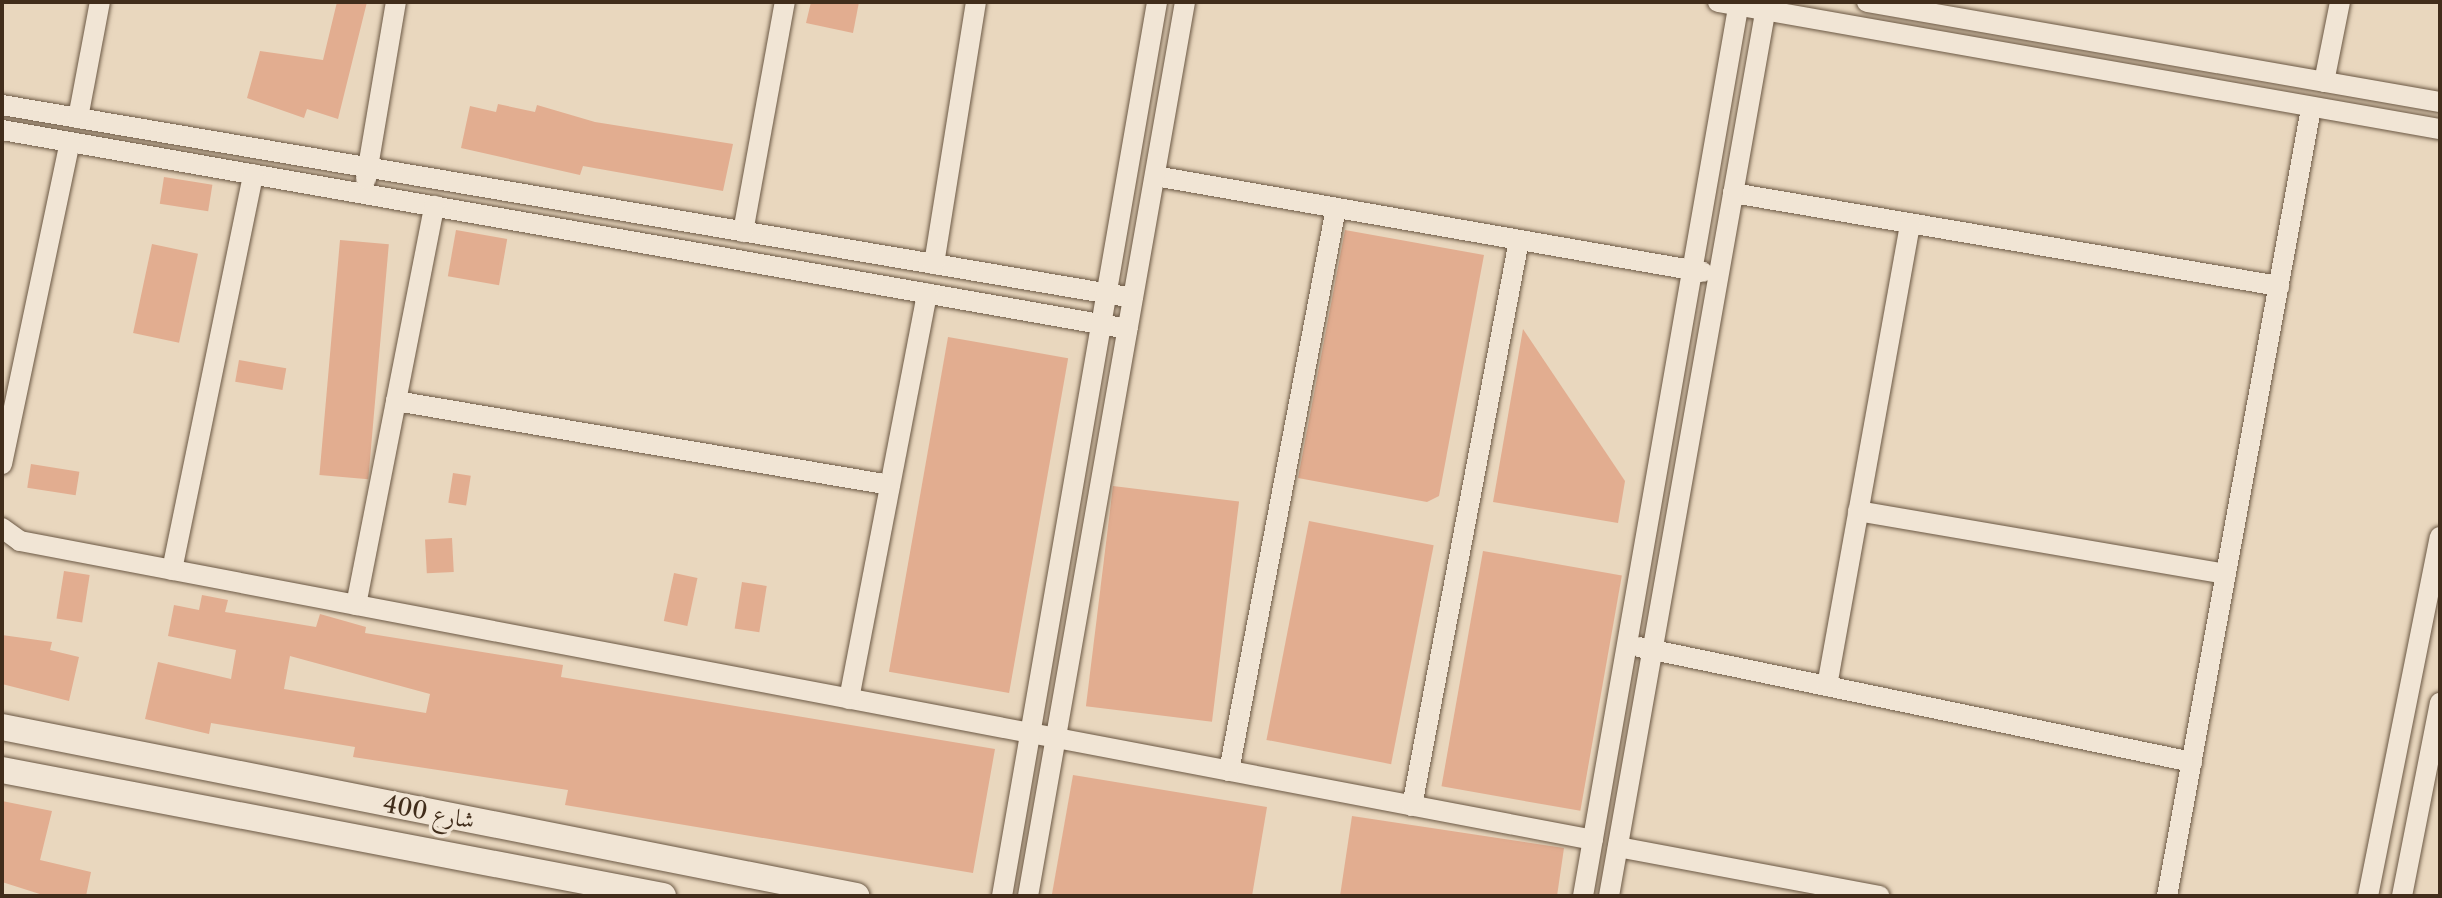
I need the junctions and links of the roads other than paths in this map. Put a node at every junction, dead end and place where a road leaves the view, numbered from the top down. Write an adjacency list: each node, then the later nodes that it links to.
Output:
1 (100, 2): 15 (street)
2 (396, 2): 19 (street)
3 (785, 2): 27 (street)
4 (976, 2): 29 (street)
5 (1157, 2): 34 (street)
6 (1185, 2): 21 (street)
7 (1867, 2): 11 (street)
8 (2340, 2): 11 (street)
9 (1731, 3): 10 (street); 30 (street)
10 (1766, 6): 14 (street); 22 (street)
11 (2324, 82): 12 (street)
12 (2440, 102)
13 (2, 105): 15 (street)
14 (2311, 108): 16 (street); 32 (street)
15 (78, 118): 19 (street)
16 (2440, 129)
17 (2, 130): 18 (street)
18 (70, 142): 20 (street); 39 (street)
19 (368, 167): 23 (street); 27 (street)
20 (253, 174): 23 (street); 44 (street)
21 (1155, 176): 25 (street); 35 (street)
22 (1733, 193): 26 (street); 31 (street)
23 (363, 194): 24 (street)
24 (434, 206): 33 (street); 38 (street)
25 (1336, 208): 28 (street); 57 (street)
26 (1910, 224): 32 (street); 41 (street)
27 (743, 232): 29 (street)
28 (1519, 240): 30 (street); 58 (street)
29 (934, 264): 34 (street)
30 (1692, 270): 31 (street); 47 (street)
31 (1719, 275): 48 (street)
32 (2279, 286): 45 (street)
33 (927, 293): 36 (street); 40 (street)
34 (1107, 294): 35 (street); 36 (street)
35 (1133, 298): 37 (street)
36 (1101, 324): 37 (street); 53 (street)
37 (1128, 329): 54 (street)
38 (396, 401): 40 (street); 46 (street)
39 (2, 464)
40 (890, 485): 50 (street)
41 (1858, 511): 45 (street); 49 (street)
42 (2, 528): 44 (street)
43 (2440, 537): 69 (street)
44 (172, 570): 46 (street)
45 (2226, 574): 55 (street)
46 (356, 605): 50 (street)
47 (1627, 644): 48 (street); 59 (street)
48 (1652, 650): 49 (street); 60 (street)
49 (1827, 686): 55 (street)
50 (849, 699): 53 (street)
51 (2440, 703): 70 (street)
52 (2, 727): 62 (street, شارع 400)
53 (1030, 733): 54 (street); 63 (street)
54 (1056, 738): 57 (street); 64 (street)
55 (2192, 762): 68 (street)
56 (2, 770): 61 (street, شارع 400)
57 (1229, 771): 58 (street)
58 (1412, 806): 59 (street)
59 (1593, 840): 65 (street)
60 (1618, 847): 66 (street); 67 (street)
61 (663, 896)
62 (856, 896)
63 (1002, 896)
64 (1028, 896)
65 (1583, 896)
66 (1609, 896)
67 (1879, 896)
68 (2167, 896)
69 (2368, 896)
70 (2402, 896)

